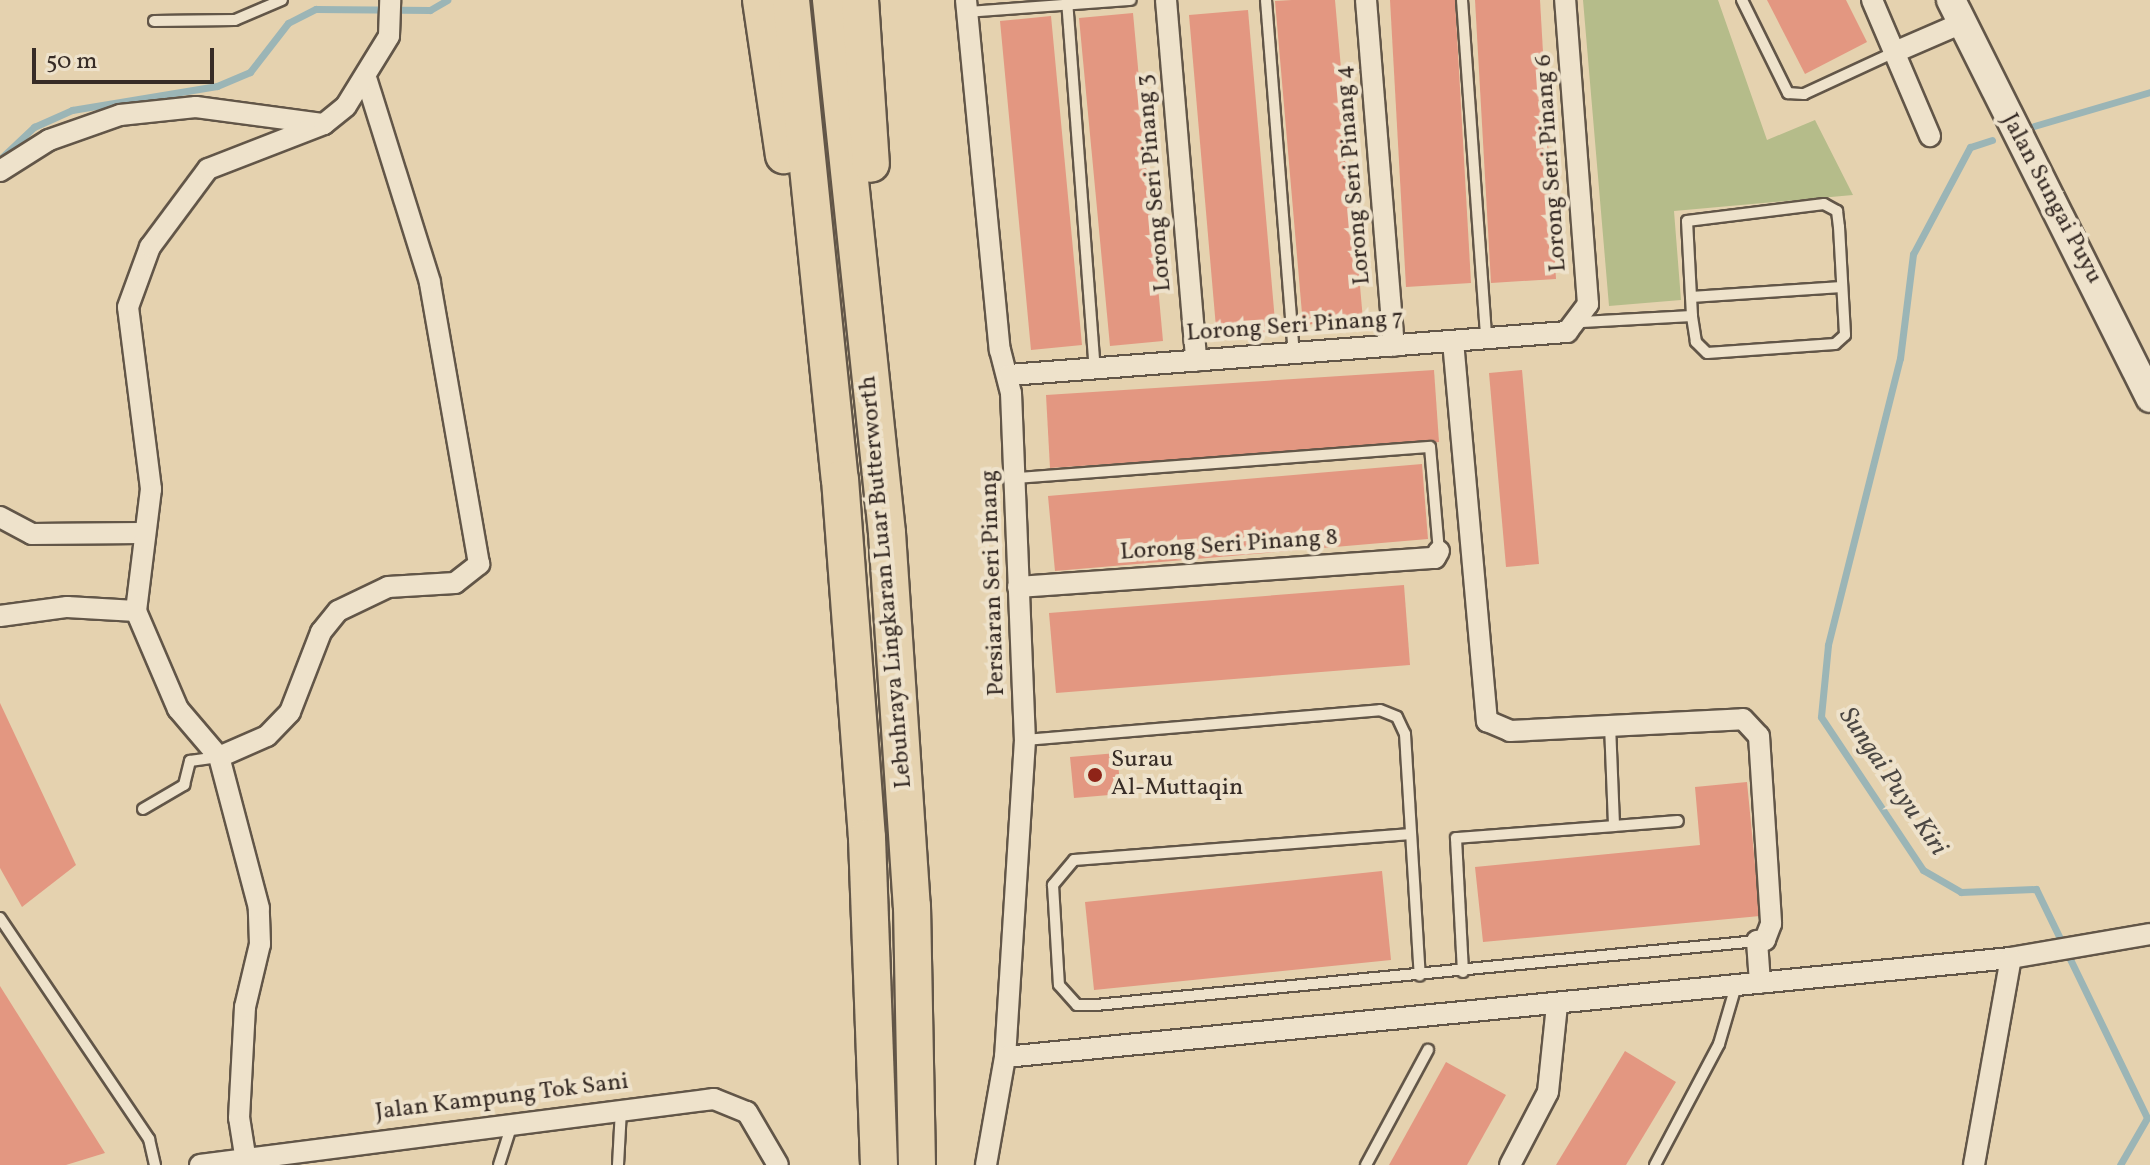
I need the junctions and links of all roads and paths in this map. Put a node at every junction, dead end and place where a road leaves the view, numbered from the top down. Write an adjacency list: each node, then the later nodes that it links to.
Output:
1 (282, 0): 18 (lane)
2 (761, 0): 32 (highway)
3 (791, 0): 32 (highway, Lebuhraya Lingkaran Luar Butterworth)
4 (831, 0): 29 (highway, Lebuhraya Lingkaran Luar Butterworth)
5 (860, 0): 29 (highway)
6 (1131, 0): 14 (lane)
7 (1166, 0): 34 (street, Lorong Seri Pinang 3)
8 (1266, 0): 33 (lane)
9 (1366, 0): 31 (street, Lorong Seri Pinang 4)
10 (1462, 0): 28 (lane)
11 (1565, 0): 27 (street, Lorong Seri Pinang 6)
12 (1742, 0): 19 (lane)
13 (1872, 0): 19 (street)
14 (1067, 2): 15 (lane); 35 (lane)
15 (967, 6): 36 (street, Persiaran Seri Pinang)
16 (390, 7): 20 (street)
17 (1956, 12): 19 (street); 37 (main road, Jalan Sungai Puyu)
18 (154, 21)
19 (1895, 52): 22 (street)
20 (367, 81): 21 (street); 47 (street)
21 (324, 124): 23 (street); 40 (street)
22 (1930, 136)
23 (0, 171)
24 (1842, 287): 25 (lane); 25 (lane); 26 (lane)
25 (1691, 297): 26 (lane)
26 (1692, 316): 27 (lane)
27 (1582, 322): 28 (street, Lorong Seri Pinang 7)
28 (1486, 338): 30 (street, Lorong Seri Pinang 7)
29 (866, 341): 72 (highway, Lebuhraya Lingkaran Luar Butterworth)
30 (1453, 341): 31 (street, Lorong Seri Pinang 7); 45 (street)
31 (1394, 346): 33 (street, Lorong Seri Pinang 7)
32 (827, 347): 71 (highway, Lebuhraya Lingkaran Luar Butterworth)
33 (1294, 355): 34 (street, Lorong Seri Pinang 7)
34 (1196, 361): 35 (street, Lorong Seri Pinang 7)
35 (1095, 369): 36 (street, Lorong Seri Pinang 7)
36 (1009, 375): 38 (street, Persiaran Seri Pinang)
37 (2150, 398)
38 (1017, 478): 41 (lane); 42 (street, Persiaran Seri Pinang)
39 (0, 517): 40 (street)
40 (141, 533): 43 (street)
41 (1439, 551): 42 (street, Lorong Seri Pinang 8)
42 (1018, 587): 46 (street, Persiaran Seri Pinang)
43 (136, 611): 44 (street); 47 (street)
44 (0, 616)
45 (1610, 723): 50 (lane); 54 (street)
46 (1025, 740): 51 (lane); 62 (street, Persiaran Seri Pinang)
47 (219, 757): 48 (lane); 65 (street)
48 (143, 809)
49 (1678, 821): 50 (lane)
50 (1614, 826): 56 (lane)
51 (1411, 834): 57 (lane); 57 (lane)
52 (0, 918): 66 (lane)
53 (2150, 934): 55 (street)
54 (1757, 941): 56 (lane); 58 (street)
55 (2019, 956): 58 (street); 77 (street)
56 (1463, 972): 57 (lane)
57 (1420, 976)
58 (1760, 983): 59 (street)
59 (1736, 986): 60 (street); 76 (lane)
60 (1557, 1005): 62 (street); 75 (street)
61 (1428, 1050): 74 (lane)
62 (1005, 1057): 73 (street, Persiaran Seri Pinang)
63 (621, 1110): 64 (street, Jalan Kampung Tok Sani); 69 (lane); 70 (street, Jalan Kampung Tok Sani)
64 (513, 1122): 65 (street, Jalan Kampung Tok Sani); 68 (lane)
65 (245, 1155): 67 (street, Jalan Kampung Tok Sani)
66 (155, 1165)
67 (200, 1165)
68 (499, 1165)
69 (618, 1165)
70 (778, 1165)
71 (879, 1165)
72 (917, 1165)
73 (986, 1165)
74 (1366, 1165)
75 (1510, 1165)
76 (1655, 1165)
77 (1974, 1165)

